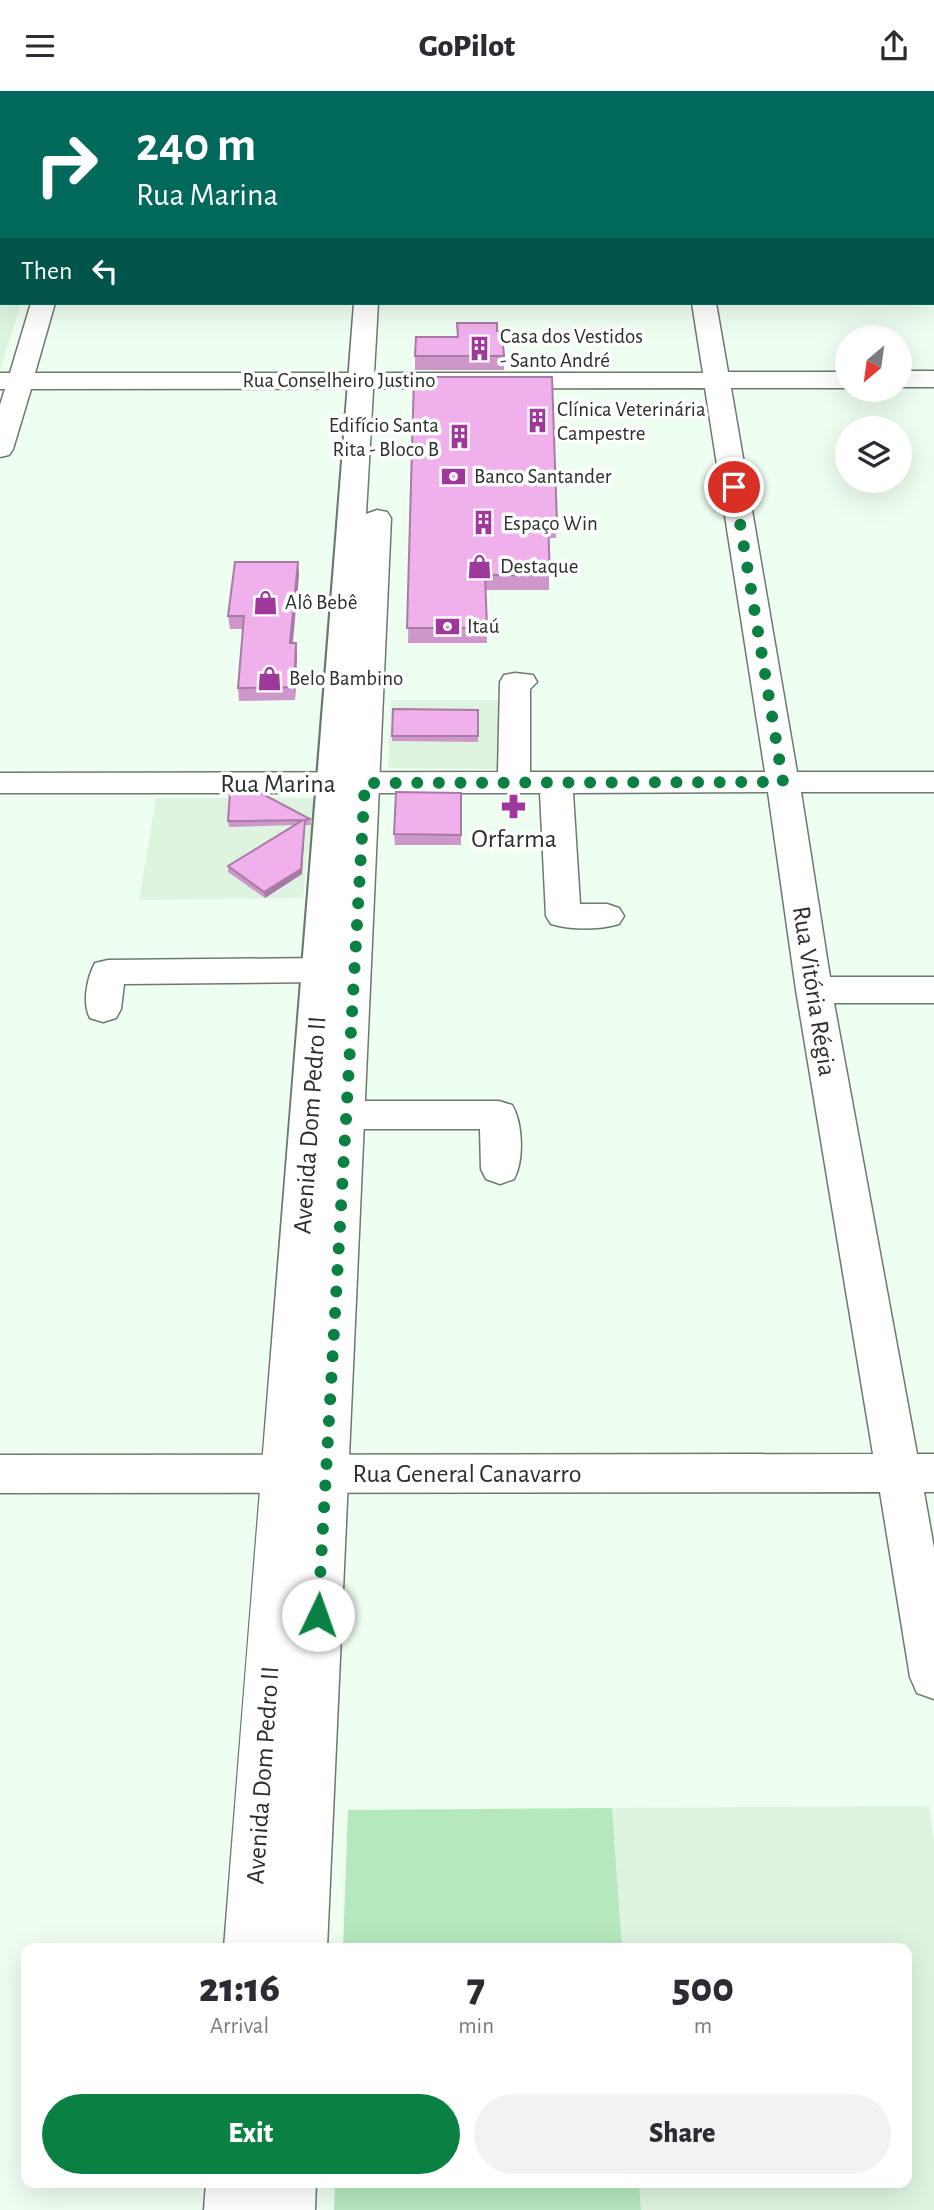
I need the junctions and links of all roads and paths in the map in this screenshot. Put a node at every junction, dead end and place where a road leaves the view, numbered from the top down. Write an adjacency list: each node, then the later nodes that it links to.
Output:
1 (42, 305): 10 (street)
2 (366, 305): 6 (street, Avenida Dom Pedro II)
3 (389, 305): 6 (street, Avenida Dom Pedro II)
4 (704, 305): 7 (street, Rua Vitória Régia)
5 (934, 379): 9 (street)
6 (372, 380): 7 (street, Rua Conselheiro Justino); 10 (street, Rua Conselheiro Justino); 17 (street, Avenida Dom Pedro II)
7 (717, 380): 8 (street, Rua Conselheiro Justino); 14 (street, Rua Vitória Régia)
8 (835, 380)
9 (912, 380)
10 (10, 381): 11 (street)
11 (0, 449)
12 (522, 682): 18 (street)
13 (556, 782): 14 (street, Rua Marina); 18 (street, Rua Marina); 19 (street)
14 (783, 782): 15 (street, Rua Marina); 21 (street, Rua Vitória Régia)
15 (934, 782)
16 (0, 783): 17 (street, Rua Marina)
17 (350, 783): 18 (street, Rua Marina); 20 (street, Avenida Dom Pedro II); 24 (street, Avenida Dom Pedro II)
18 (514, 783)
19 (607, 916)
20 (321, 970): 23 (street); 26 (street, Avenida Dom Pedro II)
21 (814, 989): 22 (street); 27 (street, Rua Vitória Régia)
22 (934, 990)
23 (103, 1009)
24 (347, 1115): 25 (street); 26 (street, Avenida Dom Pedro II)
25 (500, 1169)
26 (304, 1473): 27 (street, Rua General Canavarro); 28 (street, Rua General Canavarro); 30 (street, Avenida Dom Pedro II); 31 (street, Avenida Dom Pedro II)
27 (917, 1473): 29 (street, Rua Vitória Régia)
28 (0, 1474)
29 (934, 1677)
30 (251, 1943)
31 (301, 1943)
32 (234, 2188): 34 (street)
33 (288, 2188): 35 (street)
34 (232, 2210)
35 (287, 2210)

